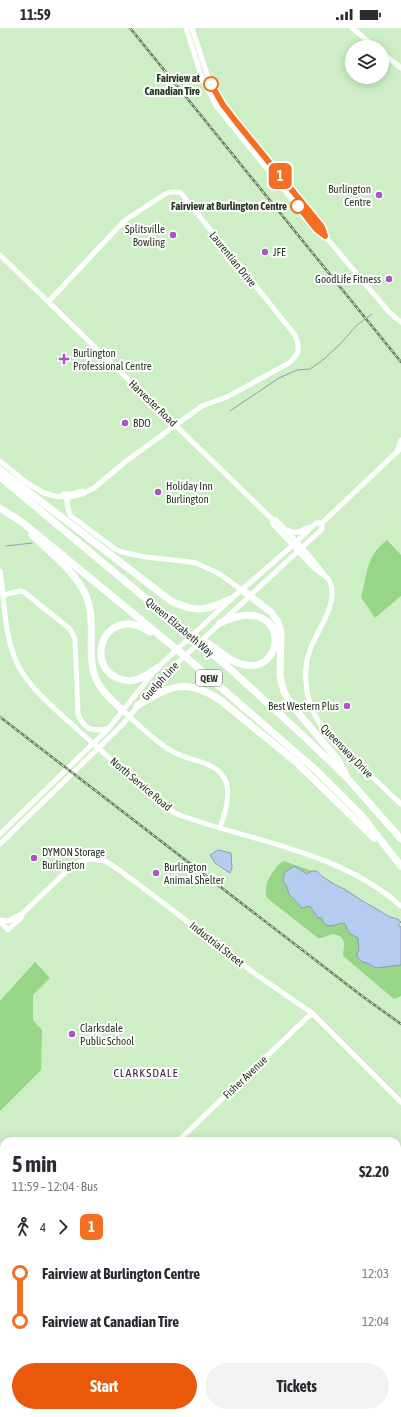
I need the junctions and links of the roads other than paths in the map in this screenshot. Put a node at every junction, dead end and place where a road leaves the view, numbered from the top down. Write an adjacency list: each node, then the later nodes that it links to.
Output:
1 (186, 28): 7 (main road)
2 (192, 28): 7 (main road)
3 (352, 28): 4 (main road)
4 (367, 40)
5 (389, 59): 6 (main road)
6 (401, 68)
7 (325, 236): 10 (main road)
8 (0, 254): 9 (main road, Harvester Road)
9 (49, 301): 11 (main road, Harvester Road); 11 (main road, Laurentian Drive)
10 (401, 322)
11 (176, 424): 16 (main road); 18 (main road, Harvester Road)
12 (401, 440): 13 (main road, Guelph Line)
13 (399, 449): 19 (main road, Guelph Line)
14 (1, 465): 16 (main road); 28 (highway)
15 (0, 477): 30 (highway, Queen Elizabeth Way / QEW)
16 (66, 496): 25 (main road)
17 (0, 508): 31 (highway, Queen Elizabeth Way / QEW); 34 (highway)
18 (272, 519): 21 (main road, Harvester Road); 22 (main road, Harvester Road)
19 (322, 523): 20 (main road); 23 (main road, Guelph Line)
20 (316, 524): 21 (main road); 22 (main road, Guelph Line)
21 (283, 527): 22 (main road, Harvester Road)
22 (295, 544): 23 (main road, Harvester Road); 25 (main road, Guelph Line)
23 (300, 549): 27 (main road, Guelph Line); 38 (main road, Queensway Drive)
24 (0, 571): 26 (main road, North Service Road)
25 (242, 590): 27 (highway); 28 (main road, Guelph Line)
26 (3, 595): 36 (main road); 39 (main road, North Service Road)
27 (250, 595): 29 (main road, Guelph Line); 37 (highway)
28 (231, 599): 32 (main road, Guelph Line)
29 (220, 623): 30 (highway); 33 (main road, Guelph Line)
30 (194, 637): 37 (highway, Queen Elizabeth Way / QEW)
31 (180, 652): 32 (highway); 43 (highway, Queen Elizabeth Way / QEW)
32 (157, 668): 34 (main road, Guelph Line)
33 (138, 706): 35 (main road, Guelph Line); 43 (highway)
34 (122, 710): 35 (main road); 36 (main road, Guelph Line)
35 (130, 716): 39 (main road); 42 (main road, Guelph Line)
36 (108, 729): 40 (main road, Guelph Line)
37 (349, 780): 41 (highway, Queen Elizabeth Way / QEW)
38 (401, 804)
39 (220, 828): 44 (main road, North Service Road)
40 (0, 834)
41 (401, 839)
42 (0, 844)
43 (401, 867)
44 (401, 906)
45 (22, 914): 46 (main road, Industrial Street); 46 (main road, Industrial Street); 47 (main road, Industrial Street)
46 (0, 920)
47 (312, 1013): 48 (main road, Industrial Street); 49 (main road, Fisher Avenue)
48 (401, 1102)
49 (182, 1137)

